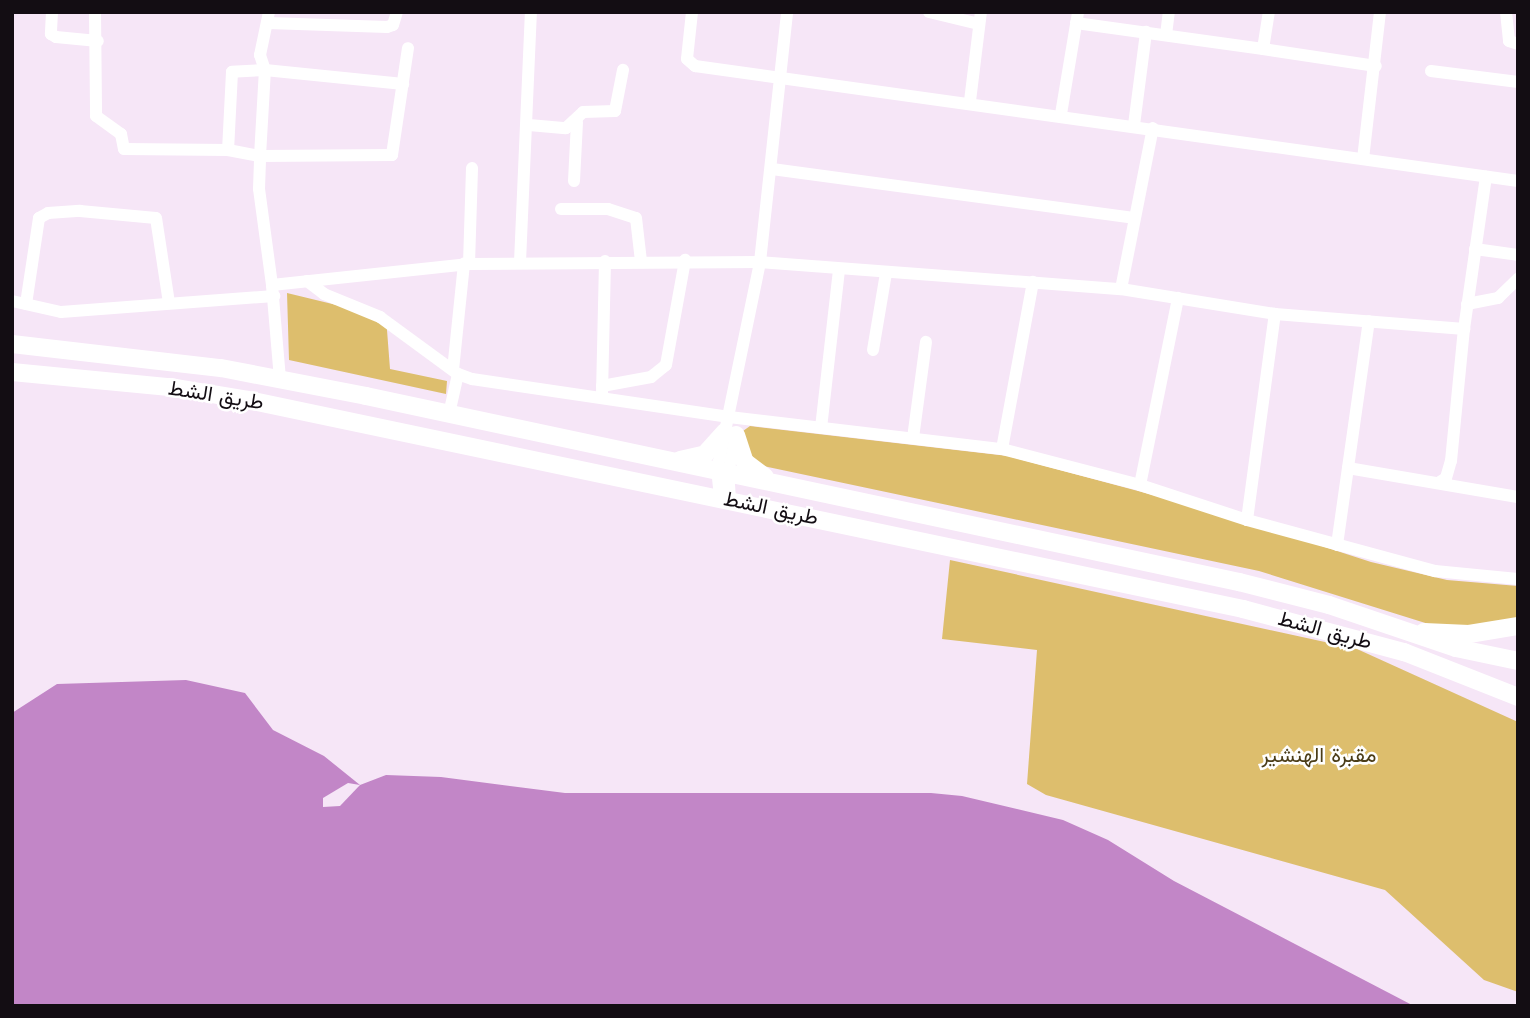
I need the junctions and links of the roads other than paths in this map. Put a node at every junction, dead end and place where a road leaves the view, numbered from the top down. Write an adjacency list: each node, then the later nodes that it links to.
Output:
1 (52, 12): 17 (street)
2 (95, 12): 17 (street)
3 (397, 12): 12 (street)
4 (531, 12): 31 (street)
5 (692, 12): 25 (street)
6 (787, 12): 25 (street)
7 (929, 12): 13 (street)
8 (1169, 12): 16 (street)
9 (1269, 12): 20 (street)
10 (1380, 12): 21 (street)
11 (1506, 12): 18 (street)
12 (269, 18): 22 (street)
13 (980, 18): 28 (street)
14 (1077, 18): 15 (street); 29 (street)
15 (1146, 32): 16 (street); 32 (street)
16 (1166, 35): 20 (street)
17 (97, 41): 34 (street)
18 (1518, 44)
19 (408, 48): 27 (street)
20 (1263, 48): 21 (street)
21 (1376, 66): 36 (street)
22 (265, 70): 27 (street); 34 (street); 35 (street)
23 (623, 70): 30 (street)
24 (1430, 71): 26 (street)
25 (782, 76): 28 (street); 38 (street)
26 (1518, 82)
27 (403, 84): 35 (street)
28 (971, 101): 29 (street)
29 (1061, 114): 32 (street)
30 (577, 122): 31 (street); 40 (street)
31 (529, 125): 49 (street)
32 (1134, 125): 33 (street)
33 (1153, 128): 36 (street); 43 (street)
34 (228, 150): 35 (street)
35 (260, 156): 58 (street)
36 (1363, 159): 39 (street)
37 (472, 168): 51 (street)
38 (772, 169): 43 (street); 50 (street)
39 (1486, 177): 41 (street); 44 (street)
40 (574, 181)
41 (1518, 181)
42 (561, 209): 48 (street)
43 (1134, 218): 57 (street)
44 (1475, 249): 45 (street); 63 (street)
45 (1518, 255)
46 (685, 260): 48 (street); 50 (street); 73 (street)
47 (605, 261): 48 (street); 49 (street); 73 (street)
48 (641, 261)
49 (520, 262): 51 (street)
50 (761, 262): 52 (street); 75 (street)
51 (467, 264): 55 (street); 71 (street)
52 (839, 269): 53 (street); 76 (street)
53 (886, 273): 56 (street); 69 (street)
54 (1518, 279): 63 (street)
55 (307, 281): 58 (street); 71 (street)
56 (1033, 282): 57 (street); 78 (street)
57 (1121, 289): 59 (street)
58 (273, 290): 61 (street); 72 (street)
59 (1178, 298): 64 (street); 84 (street)
60 (12, 301): 62 (street)
61 (169, 303): 62 (street); 62 (street)
62 (26, 304)
63 (1467, 304): 66 (street)
64 (1275, 314): 65 (street); 87 (street)
65 (1369, 321): 66 (street); 80 (street)
66 (1464, 329): 83 (street)
67 (926, 342): 77 (street)
68 (12, 344): 72 (highway, طريق الشط)
69 (873, 350)
70 (12, 372): 86 (highway, طريق الشط)
71 (456, 372): 73 (street); 74 (street)
72 (280, 379): 74 (highway, طريق الشط)
73 (602, 392): 75 (street)
74 (449, 414): 79 (highway, طريق الشط)
75 (730, 426): 76 (street); 79 (highway); 81 (street); 82 (highway)
76 (821, 428): 77 (street)
77 (913, 438): 78 (street)
78 (1002, 449): 84 (street)
79 (673, 462): 81 (highway, طريق الشط)
80 (1348, 468): 83 (street); 88 (street)
81 (722, 472): 82 (highway, طريق الشط); 86 (street)
82 (774, 482): 91 (highway, طريق الشط)
83 (1438, 483): 85 (street)
84 (1140, 485): 87 (street)
85 (1518, 497)
86 (725, 498): 93 (highway, طريق الشط)
87 (1247, 520): 88 (street)
88 (1337, 545): 89 (street)
89 (1518, 579)
90 (1518, 626): 91 (highway)
91 (1413, 633): 92 (highway, طريق الشط)
92 (1518, 661)
93 (1518, 697)

